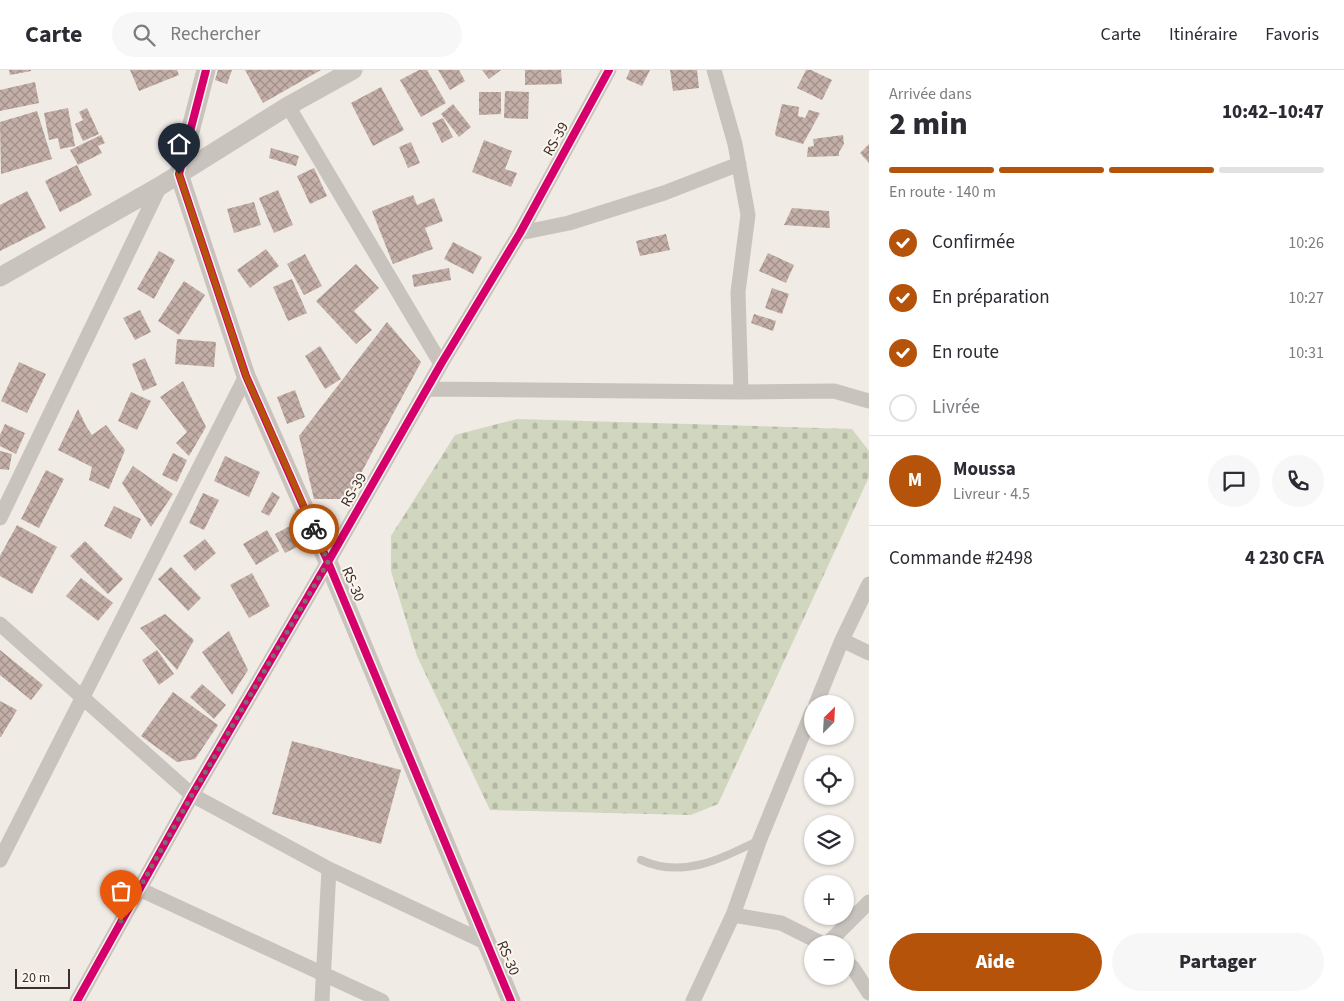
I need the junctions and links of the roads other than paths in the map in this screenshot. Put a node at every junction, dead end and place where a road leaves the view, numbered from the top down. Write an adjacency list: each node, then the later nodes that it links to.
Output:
1 (206, 70): 7 (street)
2 (353, 70): 5 (street)
3 (609, 70): 9 (street, RS-39)
4 (714, 70): 6 (street)
5 (288, 106): 7 (street); 11 (street)
6 (739, 164): 9 (street); 14 (street)
7 (179, 174): 8 (street); 12 (street, RS-30)
8 (160, 186): 10 (street); 16 (street)
9 (520, 233): 11 (street, RS-39)
10 (0, 277)
11 (441, 364): 13 (street, RS-39)
12 (246, 376): 17 (street, RS-30); 23 (street)
13 (428, 389): 14 (street); 17 (street, RS-39)
14 (741, 392): 15 (street)
15 (869, 401)
16 (0, 518)
17 (328, 562): 25 (street, RS-39); 35 (street, RS-30)
18 (869, 584): 20 (street)
19 (0, 624): 23 (street)
20 (842, 640): 21 (street); 22 (street)
21 (869, 653)
22 (820, 695)
23 (82, 698): 25 (street); 27 (street)
24 (804, 732): 26 (street)
25 (192, 795): 29 (street); 30 (street, RS-39)
26 (760, 839): 28 (lane); 32 (street)
27 (0, 860)
28 (641, 860)
29 (329, 869): 35 (street); 37 (street)
30 (139, 890): 37 (street); 39 (street, RS-39)
31 (869, 902): 34 (street)
32 (733, 914): 33 (street); 43 (street)
33 (805, 935)
34 (836, 935)
35 (486, 943): 42 (street, RS-30)
36 (854, 970): 38 (street)
37 (323, 975): 40 (street); 41 (street)
38 (869, 993)
39 (77, 1001)
40 (322, 1001)
41 (382, 1001)
42 (511, 1001)
43 (693, 1001)

